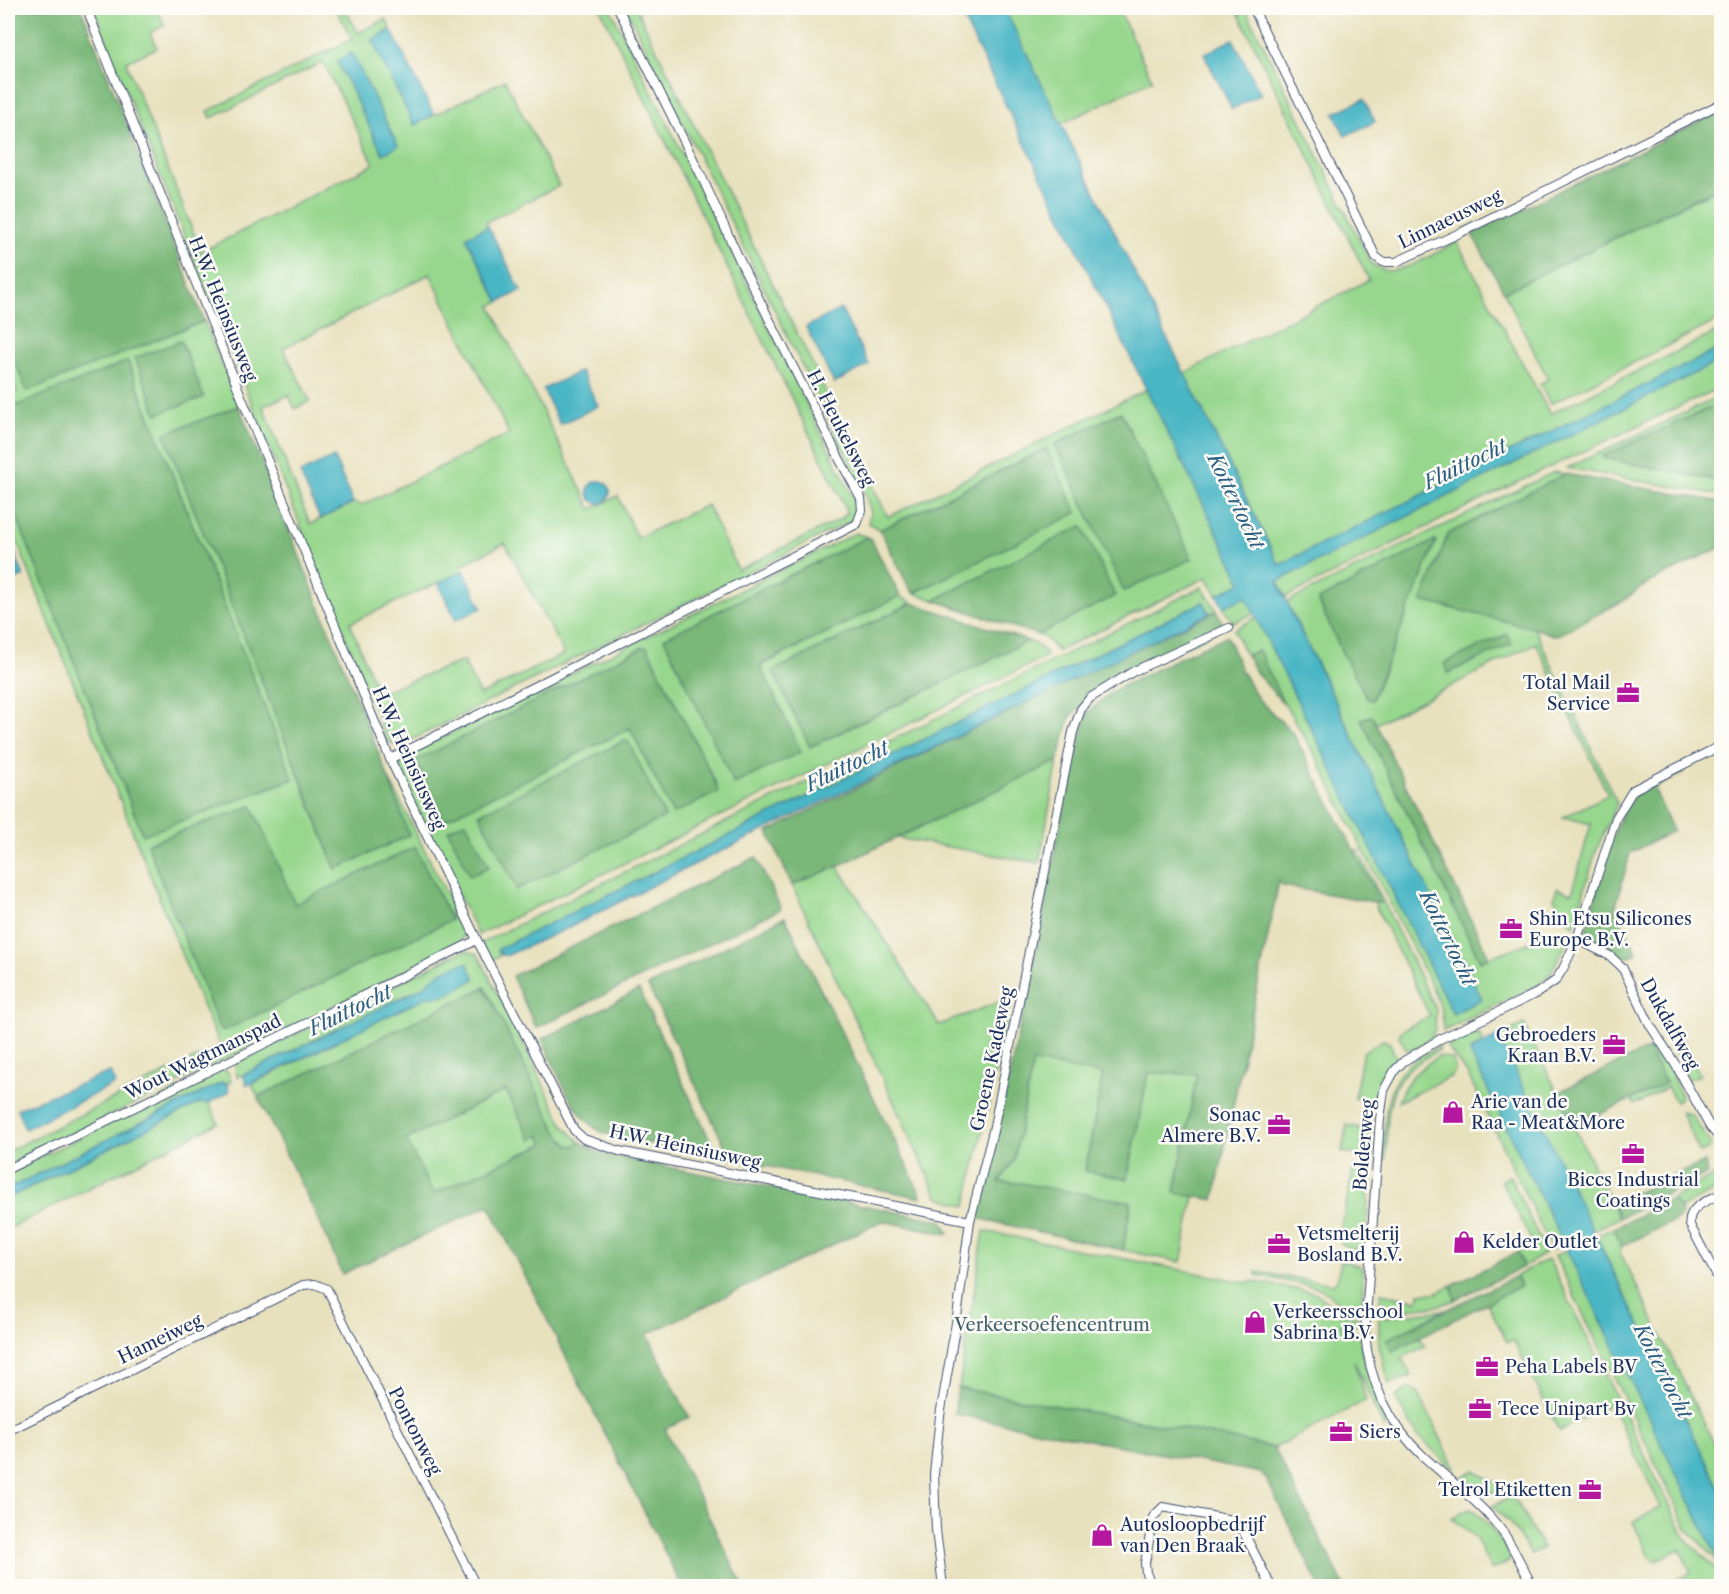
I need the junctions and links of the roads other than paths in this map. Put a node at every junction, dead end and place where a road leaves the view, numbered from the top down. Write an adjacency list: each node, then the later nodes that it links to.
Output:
1 (88, 8): 7 (street, H.W. Heinsiusweg)
2 (618, 8): 7 (street, H. Heukelsweg)
3 (1253, 8): 4 (street, Linnaeusweg)
4 (1722, 103)
5 (1229, 627): 13 (street, Groene Kadeweg)
6 (1722, 745): 8 (street, Bolderweg)
7 (390, 759): 9 (street, H.W. Heinsiusweg)
8 (1577, 939): 10 (street, Dukdalfweg); 21 (street, Bolderweg)
9 (477, 940): 11 (street, Wout Wagtmanspad); 13 (street, H.W. Heinsiusweg)
10 (1722, 1140)
11 (8, 1169)
12 (1722, 1193): 14 (street)
13 (970, 1221): 18 (street, Groene Kadeweg)
14 (1722, 1286)
15 (327, 1289): 16 (street, Hameiweg); 17 (street, Pontonweg)
16 (8, 1431)
17 (476, 1587)
18 (943, 1587)
19 (1152, 1587): 20 (street)
20 (1271, 1587)
21 (1532, 1587)

